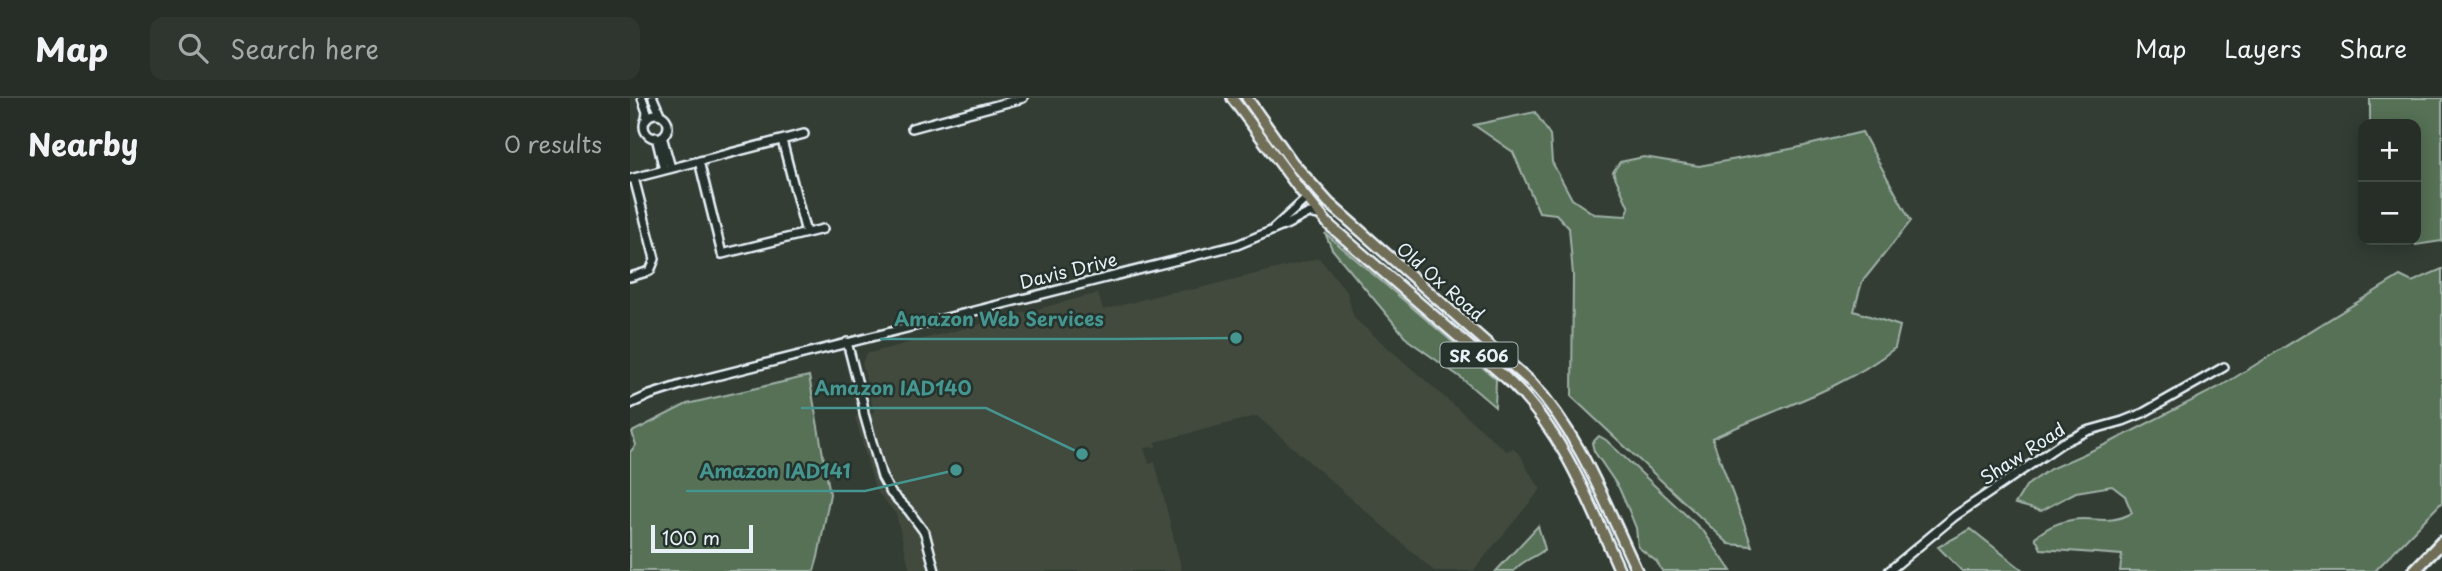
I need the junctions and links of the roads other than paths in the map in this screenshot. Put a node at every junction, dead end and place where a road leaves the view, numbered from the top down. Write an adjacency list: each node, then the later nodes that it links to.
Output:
1 (642, 98): 7 (street)
2 (653, 98): 6 (street)
3 (1023, 98): 8 (street)
4 (1232, 98): 15 (main road, Old Ox Road / SR 606)
5 (1247, 98): 16 (main road, Old Ox Road / SR 606)
6 (660, 114): 7 (street); 10 (street)
7 (646, 119): 10 (street)
8 (912, 128)
9 (804, 134): 11 (street)
10 (659, 137): 13 (street)
11 (782, 140): 12 (street); 20 (street)
12 (699, 161): 13 (street); 20 (street)
13 (668, 169): 14 (street)
14 (632, 178): 21 (street)
15 (1307, 198): 16 (main road); 17 (main road, Old Ox Road / SR 606); 19 (street, Davis Drive)
16 (1329, 203): 28 (main road, Old Ox Road / SR 606)
17 (1323, 218): 19 (street, Davis Drive); 27 (main road, Old Ox Road / SR 606)
18 (823, 229): 20 (street)
19 (1270, 232): 22 (street, Davis Drive)
20 (806, 233)
21 (630, 277)
22 (847, 342): 24 (street, Davis Drive); 26 (street)
23 (2224, 366): 29 (street, Shaw Road)
24 (630, 404)
25 (2442, 542): 30 (highway)
26 (935, 571)
27 (1620, 571)
28 (1637, 571)
29 (1889, 571)
30 (2414, 571)

